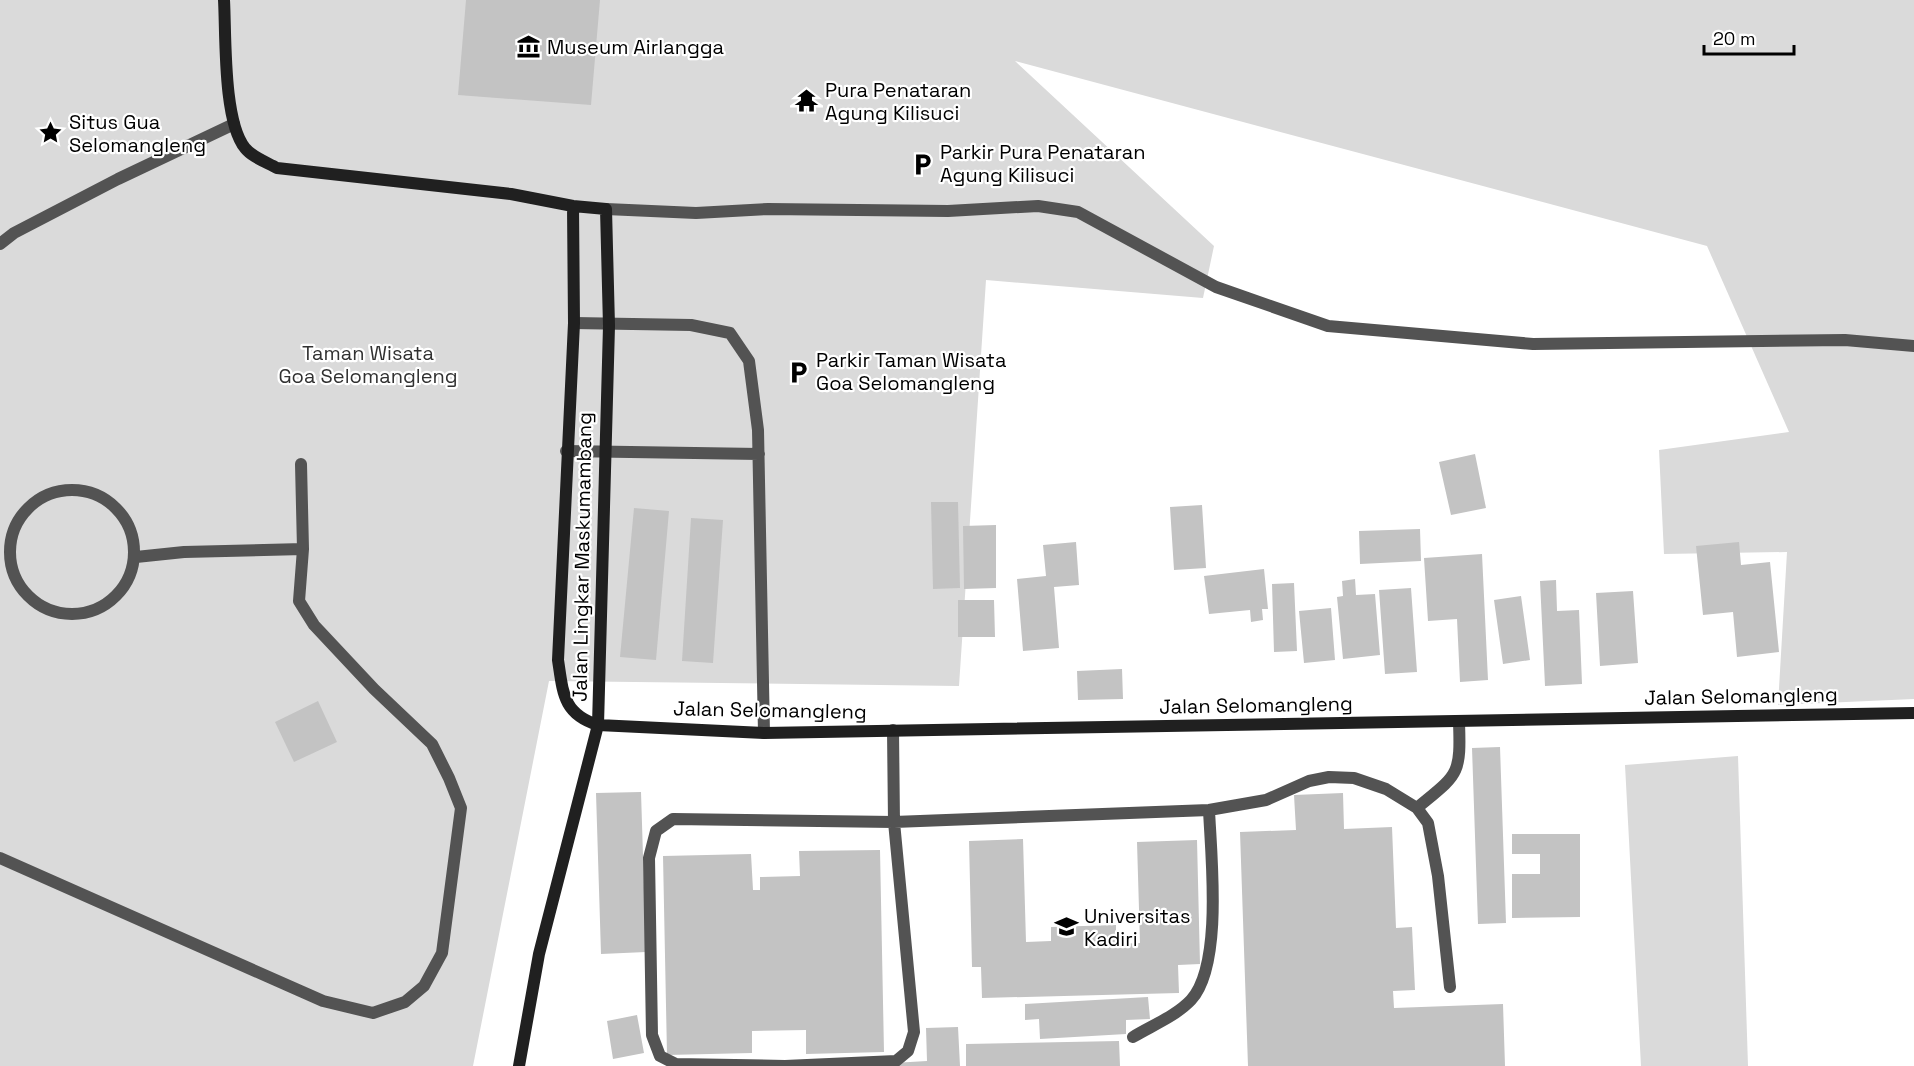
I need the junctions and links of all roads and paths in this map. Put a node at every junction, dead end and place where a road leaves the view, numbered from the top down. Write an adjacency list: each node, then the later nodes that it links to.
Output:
1 (224, 0): 2 (street)
2 (234, 124): 3 (street); 5 (street)
3 (573, 206): 4 (street); 6 (street, Jalan Lingkar Maskumambang)
4 (606, 209): 7 (street, Jalan Lingkar Maskumambang); 8 (street)
5 (0, 244)
6 (574, 323): 7 (street); 9 (street, Jalan Lingkar Maskumambang)
7 (609, 326): 10 (street, Jalan Lingkar Maskumambang); 11 (street)
8 (1914, 346)
9 (566, 451): 10 (street); 17 (street, Jalan Lingkar Maskumambang)
10 (604, 452): 11 (street); 17 (street, Jalan Lingkar Maskumambang)
11 (759, 454): 19 (street)
12 (301, 464): 13 (street)
13 (303, 549): 14 (street); 23 (street)
14 (136, 557): 14 (street)
15 (1914, 712): 16 (street, Jalan Selomangleng)
16 (1459, 722): 18 (street, Jalan Selomangleng); 20 (street)
17 (598, 725): 19 (street, Jalan Selomangleng); 26 (street)
18 (893, 730): 19 (street, Jalan Selomangleng); 22 (street)
19 (764, 733)
20 (1417, 808): 21 (street); 24 (street)
21 (1209, 810): 22 (street); 25 (street)
22 (894, 822): 22 (street)
23 (0, 858)
24 (1450, 987)
25 (1133, 1037)
26 (520, 1065)

